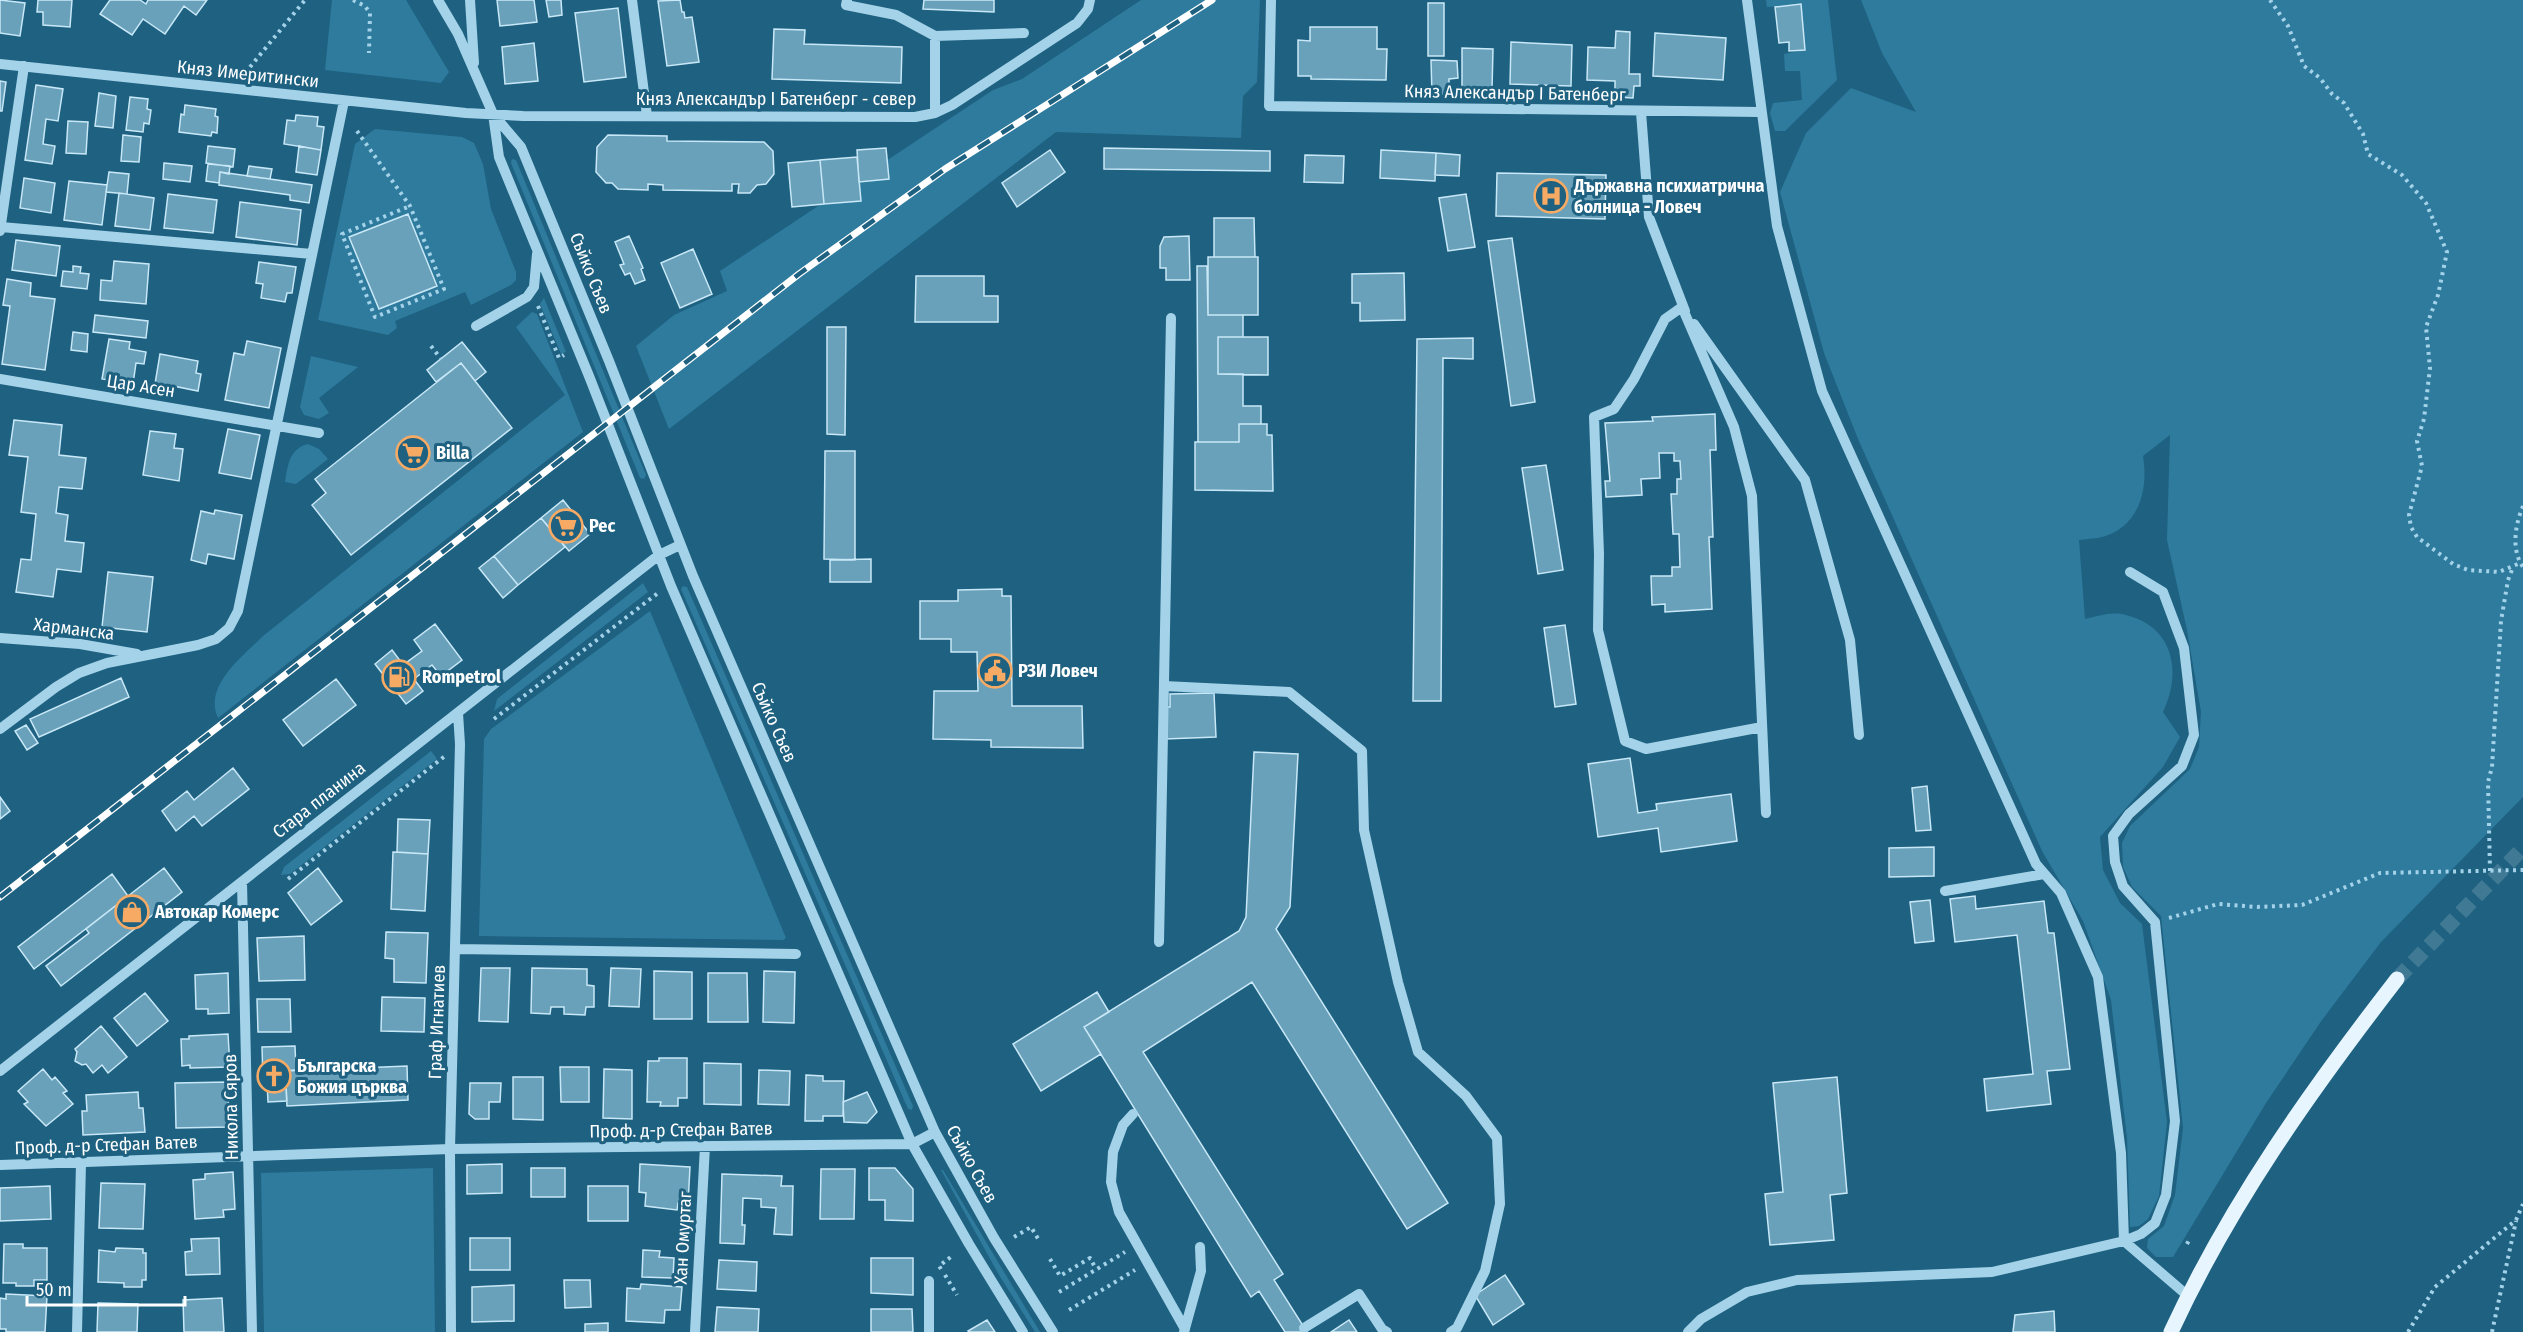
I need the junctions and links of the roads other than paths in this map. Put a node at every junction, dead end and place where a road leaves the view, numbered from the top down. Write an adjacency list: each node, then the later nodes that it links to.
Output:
1 (438, 0): 12 (street, Съйко Съев)
2 (470, 0): 12 (street)
3 (632, 0): 18 (street)
4 (1090, 0): 16 (street, Княз Александър I Батенберг - север)
5 (1271, 0): 14 (street, Княз Александър I Батенберг)
6 (1747, 0): 15 (street)
7 (847, 2): 9 (street)
8 (1024, 33): 9 (street)
9 (935, 36): 16 (street)
10 (0, 63): 11 (street, Княз Имеритински)
11 (24, 66): 13 (street, Княз Имеритински); 19 (street)
12 (475, 72): 17 (street, Съйко Съев)
13 (344, 101): 17 (street, Княз Имеритински); 22 (street)
14 (1641, 112): 15 (street, Княз Александър I Батенберг); 23 (street)
15 (1760, 112): 40 (street)
16 (935, 113): 18 (street, Княз Александър I Батенберг - север)
17 (493, 114): 18 (street, Княз Александър I Батенберг - север); 21 (street, Съйко Съев); 29 (street, Съйко Съев)
18 (647, 116)
19 (1, 227): 20 (street); 22 (street)
20 (0, 231)
21 (538, 251): 25 (street); 30 (street, Съйко Съев)
22 (312, 254): 27 (street)
23 (1682, 307): 36 (street); 36 (street); 38 (street)
24 (1171, 318): 34 (street)
25 (476, 326)
26 (0, 379): 27 (street, Цар Асен)
27 (277, 426): 28 (street, Цар Асен); 33 (street)
28 (319, 433)
29 (680, 545): 30 (street, Стара планина); 49 (street, Съйко Съев)
30 (659, 555): 35 (street, Стара планина); 50 (street, Съйко Съев)
31 (2130, 572): 56 (street)
32 (0, 638): 33 (street, Харманска)
33 (144, 655): 37 (street)
34 (1164, 686): 43 (street); 70 (street)
35 (458, 713): 41 (street, Стара планина); 44 (street, Граф Игнатиев)
36 (1762, 727): 39 (street)
37 (0, 729)
38 (1859, 735)
39 (1766, 813)
40 (2044, 874): 42 (street); 56 (street)
41 (242, 882): 47 (street, Стара планина); 53 (street, Никола Сяров)
42 (1945, 891)
43 (1159, 942)
44 (455, 949): 45 (street); 52 (street, Граф Игнатиев)
45 (796, 954)
46 (2397, 979): 59 (main road)
47 (0, 1071)
48 (1132, 1114): 61 (street)
49 (935, 1132): 50 (street); 68 (street, Съйко Съев)
50 (912, 1144): 51 (street, Проф. д-р Стефан Ватев); 67 (street, Съйко Съев)
51 (705, 1146): 52 (street, Проф. д-р Стефан Ватев); 65 (street, Хан Омуртаг)
52 (450, 1149): 53 (street, Проф. д-р Стефан Ватев); 64 (street, Граф Игнатиев)
53 (249, 1156): 54 (street, Проф. д-р Стефан Ватев); 63 (street, Никола Сяров)
54 (81, 1163): 55 (street, Проф. д-р Стефан Ватев); 62 (street)
55 (0, 1165)
56 (2124, 1241): 59 (street); 71 (street)
57 (1200, 1247): 61 (street)
58 (929, 1281): 66 (street)
59 (2188, 1296): 72 (main road)
60 (1304, 1328): 69 (street)
61 (1184, 1330)
62 (77, 1332)
63 (252, 1332)
64 (451, 1332)
65 (694, 1332)
66 (929, 1332)
67 (1023, 1332)
68 (1053, 1332)
69 (1387, 1332)
70 (1451, 1332)
71 (1688, 1332)
72 (2171, 1332)

